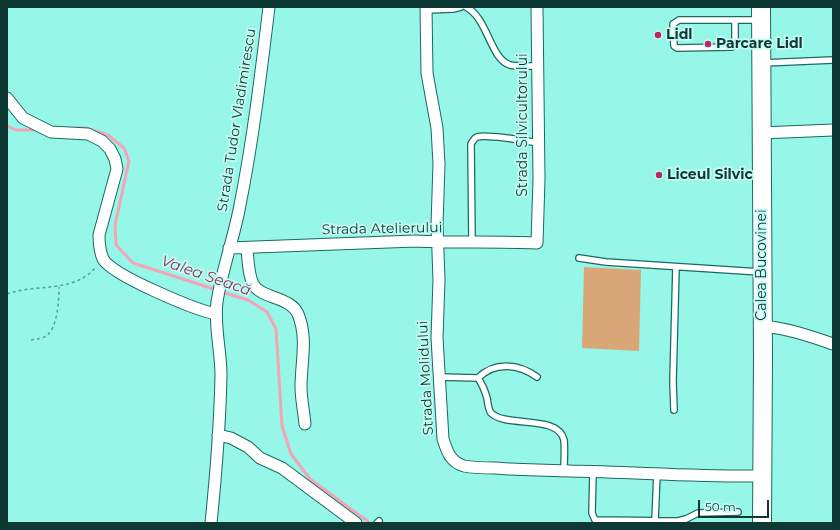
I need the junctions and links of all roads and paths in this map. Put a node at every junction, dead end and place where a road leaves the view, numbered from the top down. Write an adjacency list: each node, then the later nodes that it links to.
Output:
1 (269, 7): 18 (street, Strada Tudor Vladimirescu)
2 (461, 7): 5 (lane)
3 (466, 7): 10 (lane)
4 (537, 7): 10 (street, Strada Silvicultorului)
5 (426, 8): 16 (street, Strada Molidului)
6 (761, 14): 7 (lane); 9 (highway, Calea Bucovinei)
7 (735, 20): 7 (lane)
8 (833, 60): 9 (lane)
9 (760, 63): 13 (highway, Calea Bucovinei)
10 (538, 66): 14 (street, Strada Silvicultorului)
11 (7, 98): 21 (street)
12 (833, 130): 13 (street)
13 (761, 133): 23 (highway, Calea Bucovinei)
14 (538, 143): 15 (lane); 17 (street, Strada Silvicultorului)
15 (472, 242): 16 (street, Strada Atelierului); 17 (street, Strada Atelierului)
16 (439, 243): 19 (street, Strada Atelierului); 31 (street, Strada Molidului)
17 (537, 244)
18 (229, 248): 19 (street, Strada Atelierului); 26 (street, Strada Tudor Vladimirescu)
19 (247, 248): 34 (street)
20 (579, 258): 22 (lane)
21 (104, 260): 24 (path); 26 (street)
22 (676, 267): 23 (lane); 33 (lane)
23 (762, 272): 27 (highway, Calea Bucovinei)
24 (59, 286): 25 (path); 28 (path)
25 (7, 294)
26 (216, 314): 35 (street, Strada Tudor Vladimirescu)
27 (762, 326): 29 (street); 39 (highway, Calea Bucovinei)
28 (30, 340)
29 (833, 344)
30 (537, 376): 32 (lane)
31 (439, 377): 32 (lane); 36 (street, Strada Molidului)
32 (478, 378): 36 (lane)
33 (674, 410)
34 (305, 424)
35 (218, 435): 42 (street, Strada Tudor Vladimirescu); 43 (street)
36 (564, 471): 37 (street, Strada Molidului)
37 (593, 472): 38 (street, Strada Molidului); 41 (lane)
38 (657, 473): 39 (street, Strada Molidului); 41 (lane)
39 (762, 476): 44 (highway, Calea Bucovinei)
40 (738, 512): 41 (lane)
41 (655, 521)
42 (211, 523)
43 (356, 523)
44 (762, 523)

